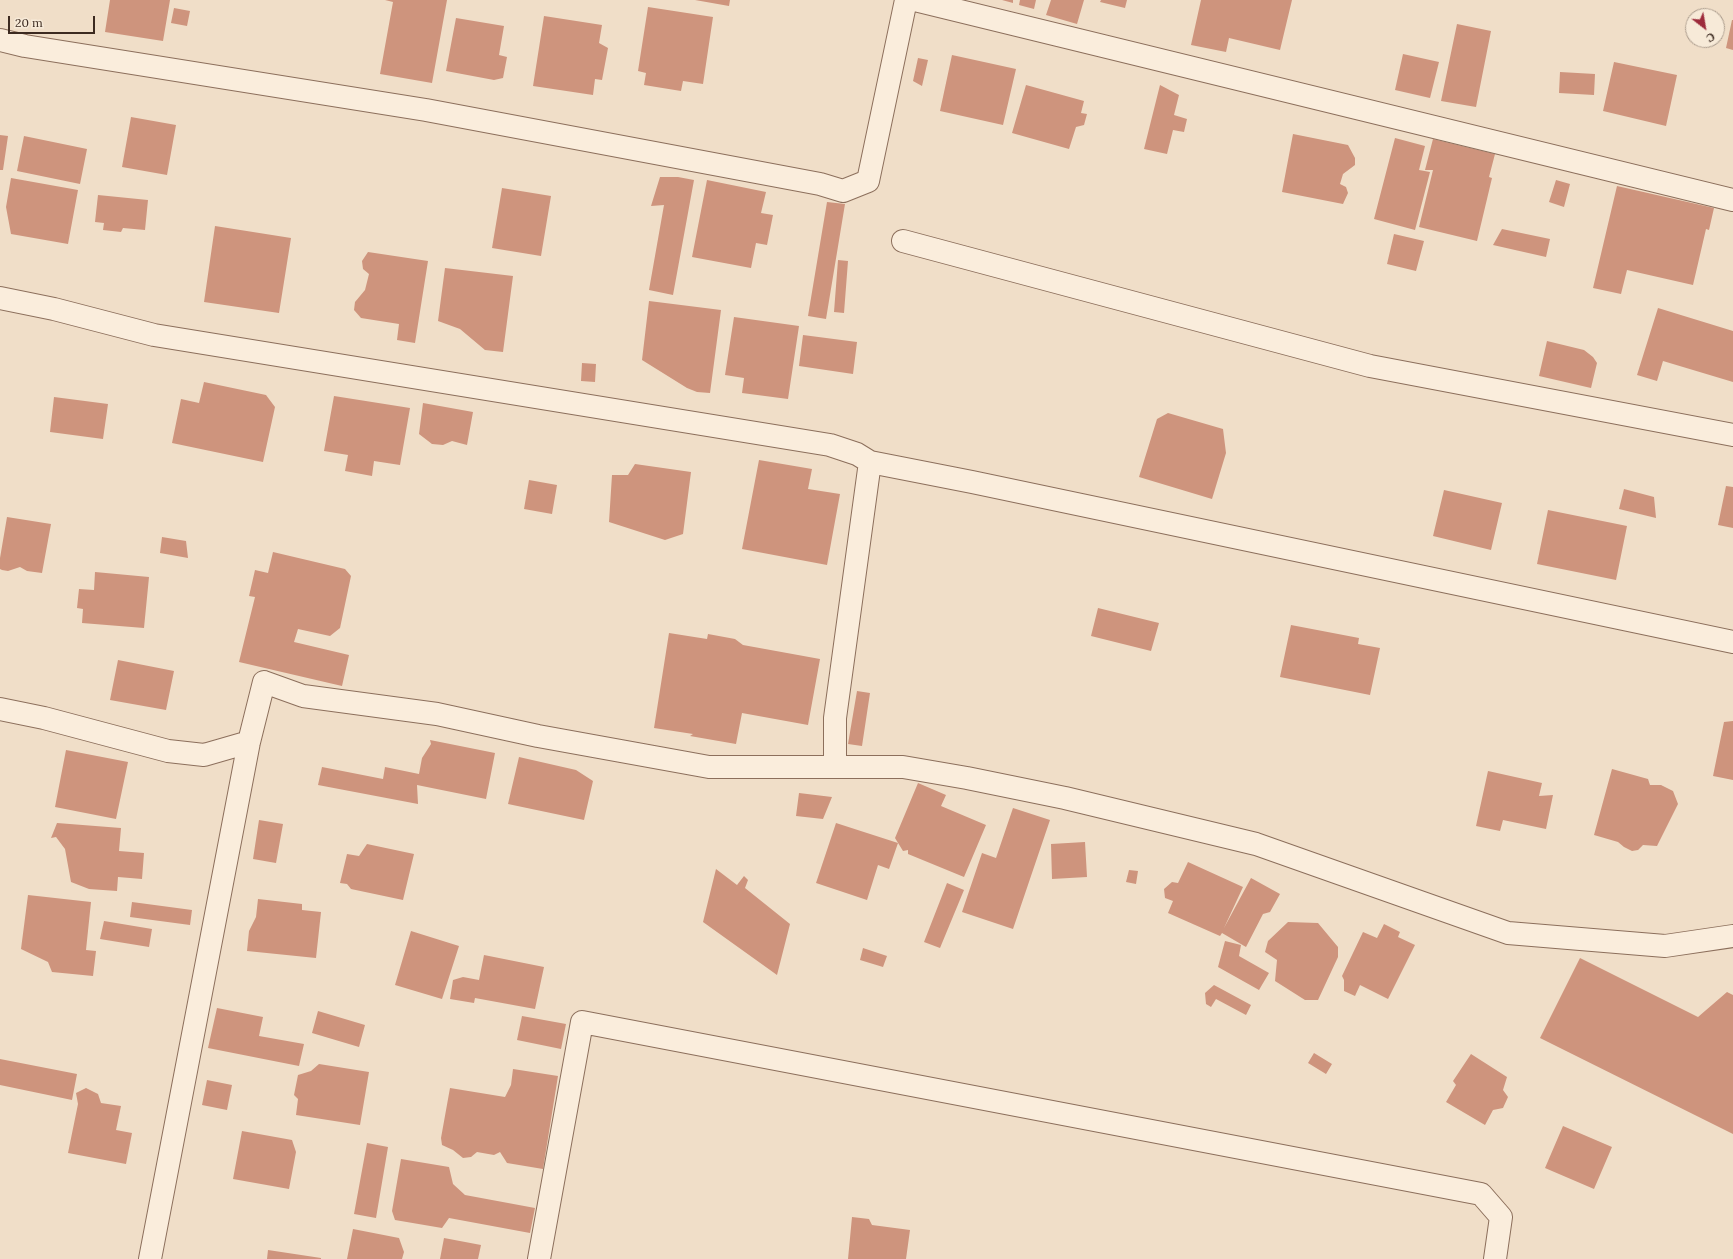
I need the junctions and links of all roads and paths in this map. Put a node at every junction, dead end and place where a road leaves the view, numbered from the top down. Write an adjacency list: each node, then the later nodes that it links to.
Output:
1 (906, 0): 3 (street)
2 (915, 0): 4 (street)
3 (0, 40)
4 (1733, 200)
5 (903, 241): 7 (street)
6 (0, 298): 8 (street)
7 (1733, 435)
8 (870, 462): 9 (street); 12 (street)
9 (1733, 642)
10 (0, 709): 11 (street)
11 (249, 742): 12 (street); 14 (street)
12 (835, 767): 13 (street)
13 (1733, 936)
14 (150, 1259)
15 (539, 1259): 16 (street)
16 (1495, 1259)

